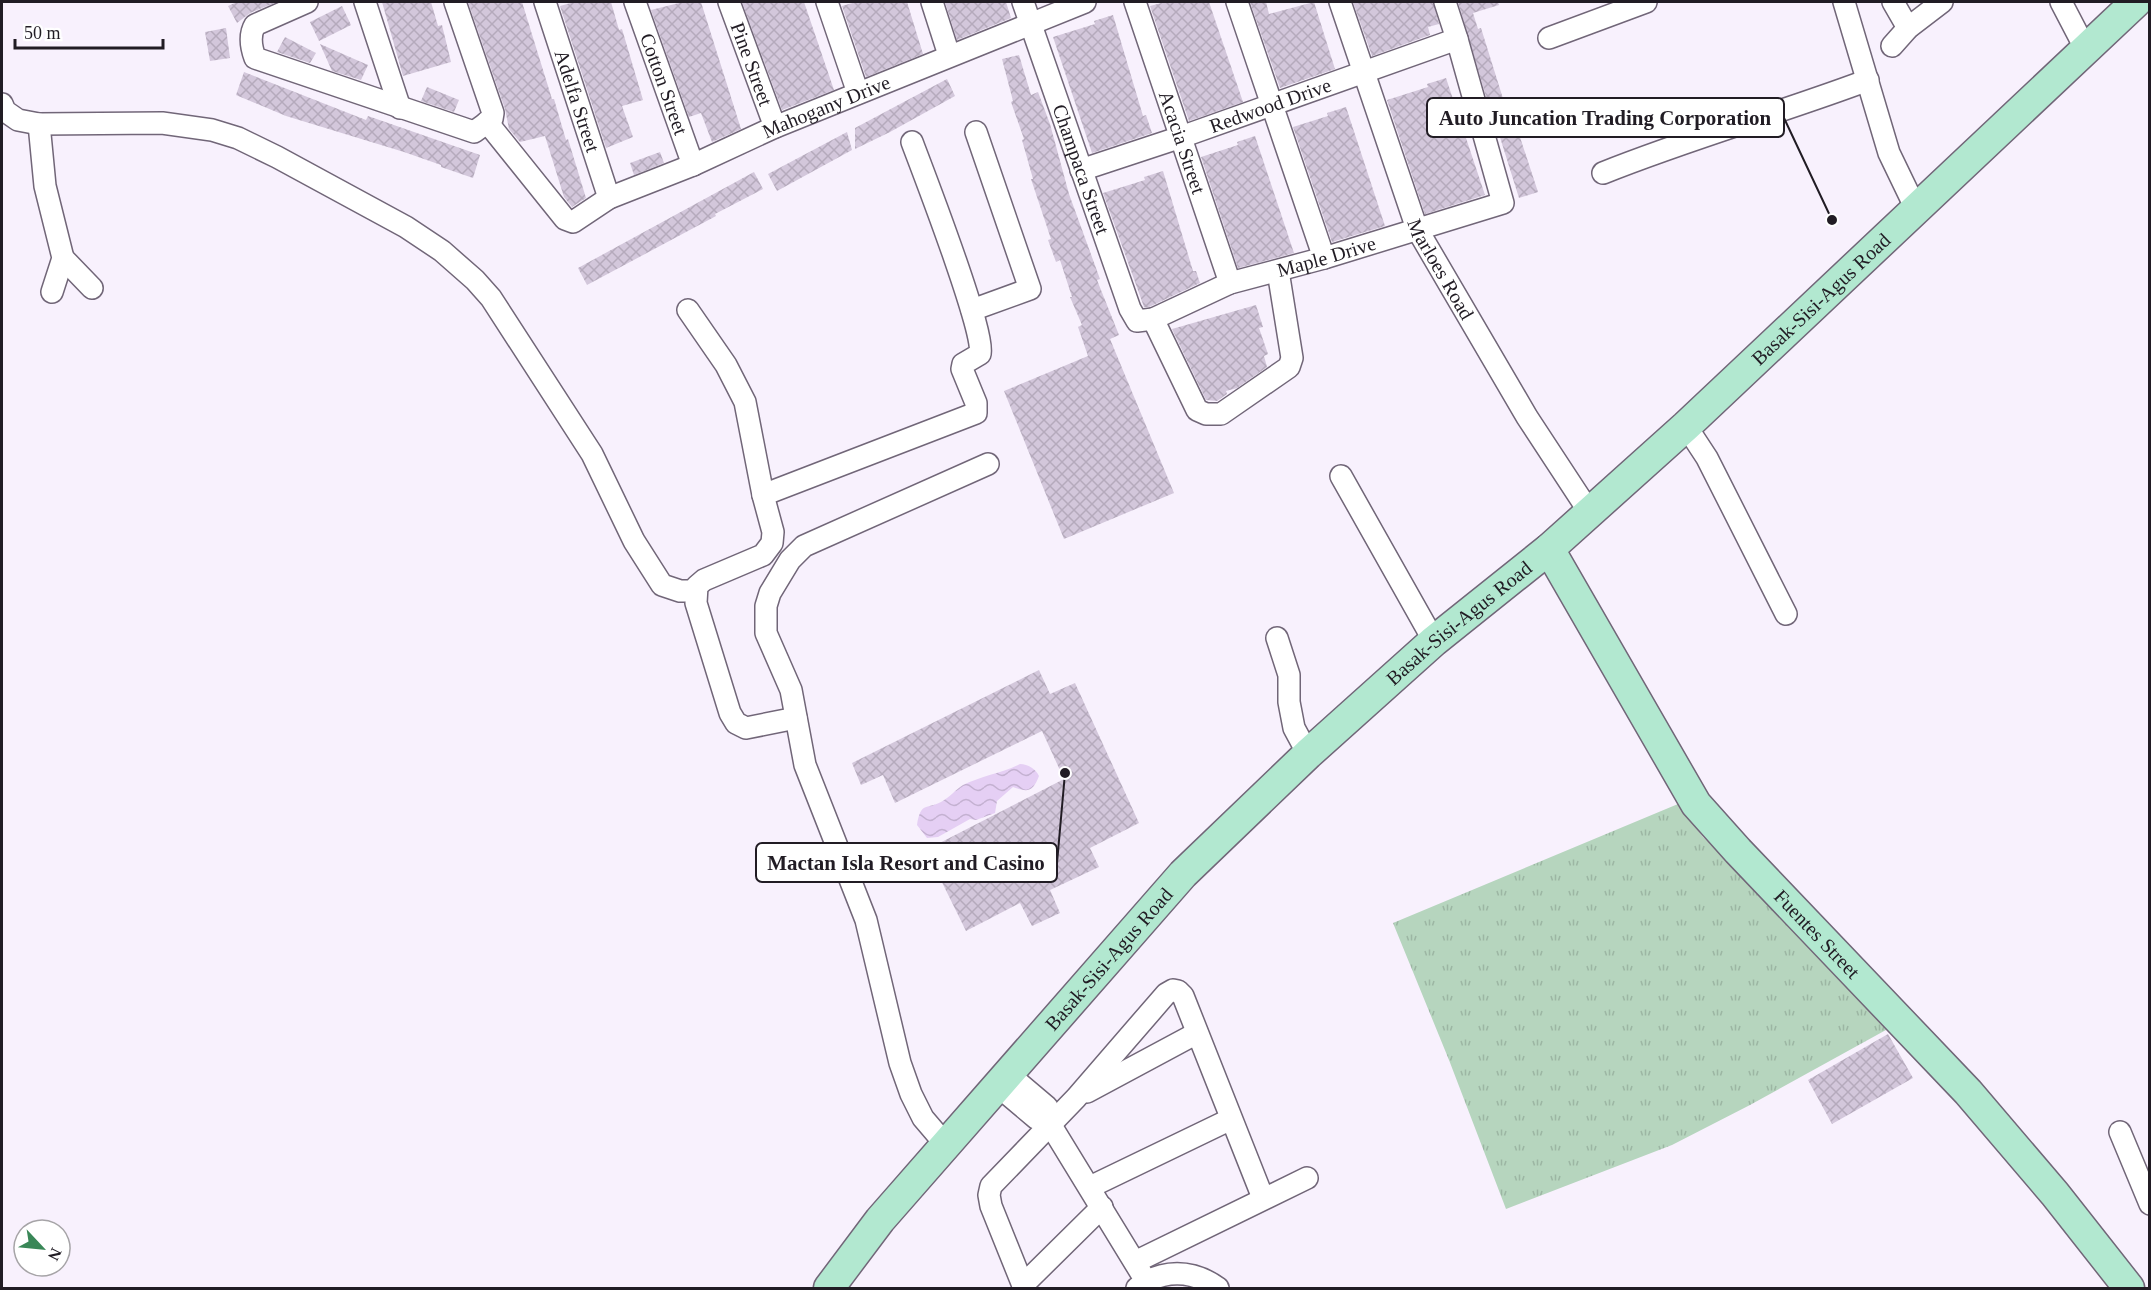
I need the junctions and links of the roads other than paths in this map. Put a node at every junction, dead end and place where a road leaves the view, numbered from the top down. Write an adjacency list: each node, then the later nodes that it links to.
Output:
1 (308, 2): 33 (street)
2 (365, 2): 33 (street)
3 (455, 2): 34 (street)
4 (545, 2): 43 (street, Adelfa Street)
5 (635, 2): 40 (street, Cotton Street)
6 (729, 2): 36 (street, Pine Street)
7 (827, 2): 30 (street)
8 (932, 2): 27 (street)
9 (1023, 2): 21 (street, Champaca Street)
10 (1085, 2): 21 (street, Mahogany Drive)
11 (1135, 2): 38 (street, Acacia Street)
12 (1237, 2): 32 (street)
13 (1340, 2): 28 (street, Marloes Road)
14 (1445, 2): 24 (street)
15 (1646, 2): 23 (street)
16 (1844, 2): 29 (street)
17 (1893, 2): 22 (street)
18 (1942, 2): 22 (street)
19 (2061, 2): 26 (street)
20 (2136, 2): 26 (street, Basak-Sisi-Agus Road)
21 (1029, 23): 27 (street, Mahogany Drive); 41 (street, Champaca Street)
22 (1908, 28): 25 (street)
23 (1549, 38)
24 (1457, 39): 28 (street, Redwood Drive); 45 (street, Maple Drive)
25 (1892, 46)
26 (2085, 48): 44 (street, Basak-Sisi-Agus Road)
27 (949, 55): 30 (street, Mahogany Drive)
28 (1364, 71): 32 (street, Redwood Drive); 45 (street, Marloes Road)
29 (1868, 80): 42 (street); 44 (street)
30 (858, 93): 36 (street, Mahogany Drive)
31 (2, 104): 35 (street)
32 (1272, 104): 38 (street, Redwood Drive); 47 (street)
33 (400, 108): 34 (street)
34 (487, 122): 43 (street, Mahogany Drive)
35 (39, 124): 46 (street); 61 (street)
36 (775, 127): 40 (street, Mahogany Drive)
37 (976, 132): 53 (street)
38 (1181, 137): 41 (street, Redwood Drive); 49 (street, Acacia Street)
39 (912, 142): 53 (street)
40 (693, 165): 43 (street, Mahogany Drive)
41 (1082, 170): 54 (street, Champaca Street)
42 (1603, 173)
43 (609, 198)
44 (1916, 209): 55 (street, Basak-Sisi-Agus Road)
45 (1417, 229): 47 (street, Maple Drive); 59 (street, Marloes Road)
46 (63, 258): 50 (street); 51 (street)
47 (1324, 258): 48 (street, Maple Drive)
48 (1278, 271): 49 (street, Maple Drive); 54 (street)
49 (1230, 283): 54 (street, Maple Drive)
50 (92, 288)
51 (52, 292)
52 (688, 310): 58 (street)
53 (972, 310): 58 (street)
54 (1153, 319)
55 (1686, 426): 59 (street, Basak-Sisi-Agus Road); 62 (street)
56 (988, 464): 65 (street)
57 (1341, 476): 64 (street)
58 (763, 495): 61 (street)
59 (1590, 513): 60 (street, Basak-Sisi-Agus Road)
60 (1549, 549): 64 (street, Basak-Sisi-Agus Road); 84 (street, Fuentes Street)
61 (696, 591): 65 (street)
62 (1786, 614)
63 (1277, 638): 66 (street)
64 (1434, 641): 66 (street, Basak-Sisi-Agus Road)
65 (796, 718): 73 (street)
66 (1308, 754): 68 (street, Basak-Sisi-Agus Road)
67 (1197, 1033): 69 (street); 69 (street); 70 (street)
68 (1003, 1080): 71 (street); 73 (street, Basak-Sisi-Agus Road)
69 (1076, 1098): 71 (street)
70 (1231, 1119): 75 (street); 76 (street)
71 (1050, 1124): 75 (street); 81 (street)
72 (2120, 1132): 77 (street)
73 (946, 1145): 82 (street, Basak-Sisi-Agus Road)
74 (1307, 1178): 76 (street)
75 (1090, 1186): 78 (street)
76 (1263, 1198): 79 (street)
77 (2150, 1204)
78 (1102, 1208): 79 (street); 81 (street)
79 (1135, 1262): 80 (street)
80 (1141, 1285): 83 (street)
81 (1023, 1287)
82 (829, 1288)
83 (1218, 1288)
84 (2129, 1288)

